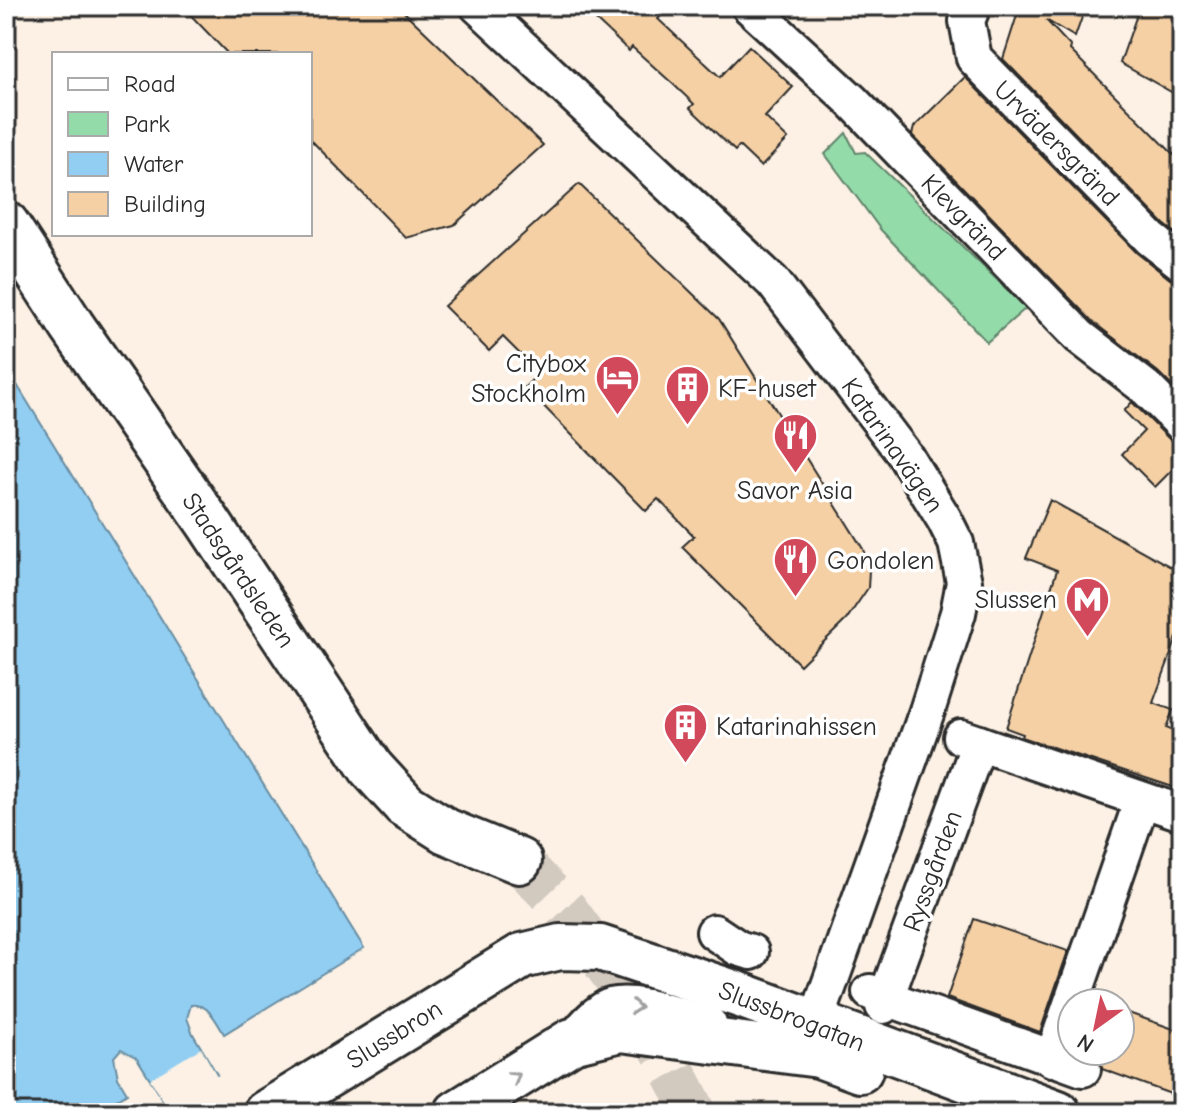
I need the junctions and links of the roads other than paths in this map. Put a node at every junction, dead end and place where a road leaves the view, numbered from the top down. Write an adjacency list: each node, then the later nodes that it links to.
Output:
1 (478, 6): 11 (street, Katarinavägen)
2 (749, 6): 7 (street, Klevgränd)
3 (973, 6): 6 (street, Urvädersgränd)
4 (6, 224): 5 (main road, Stadsgårdsleden)
5 (6, 250)
6 (1182, 263)
7 (1182, 424)
8 (1142, 800): 8 (street, Ryssgården); 9 (street, Ryssgården)
9 (1178, 812)
10 (522, 956): 11 (main road, Slussbrogatan); 12 (main road, Slussbron)
11 (818, 1040): 13 (main road, Slussbrogatan, one-way to 11); 14 (main road, Slussbrogatan); 15 (main road, Slussbrogatan)
12 (266, 1113)
13 (457, 1113)
14 (981, 1113)
15 (1058, 1113)

